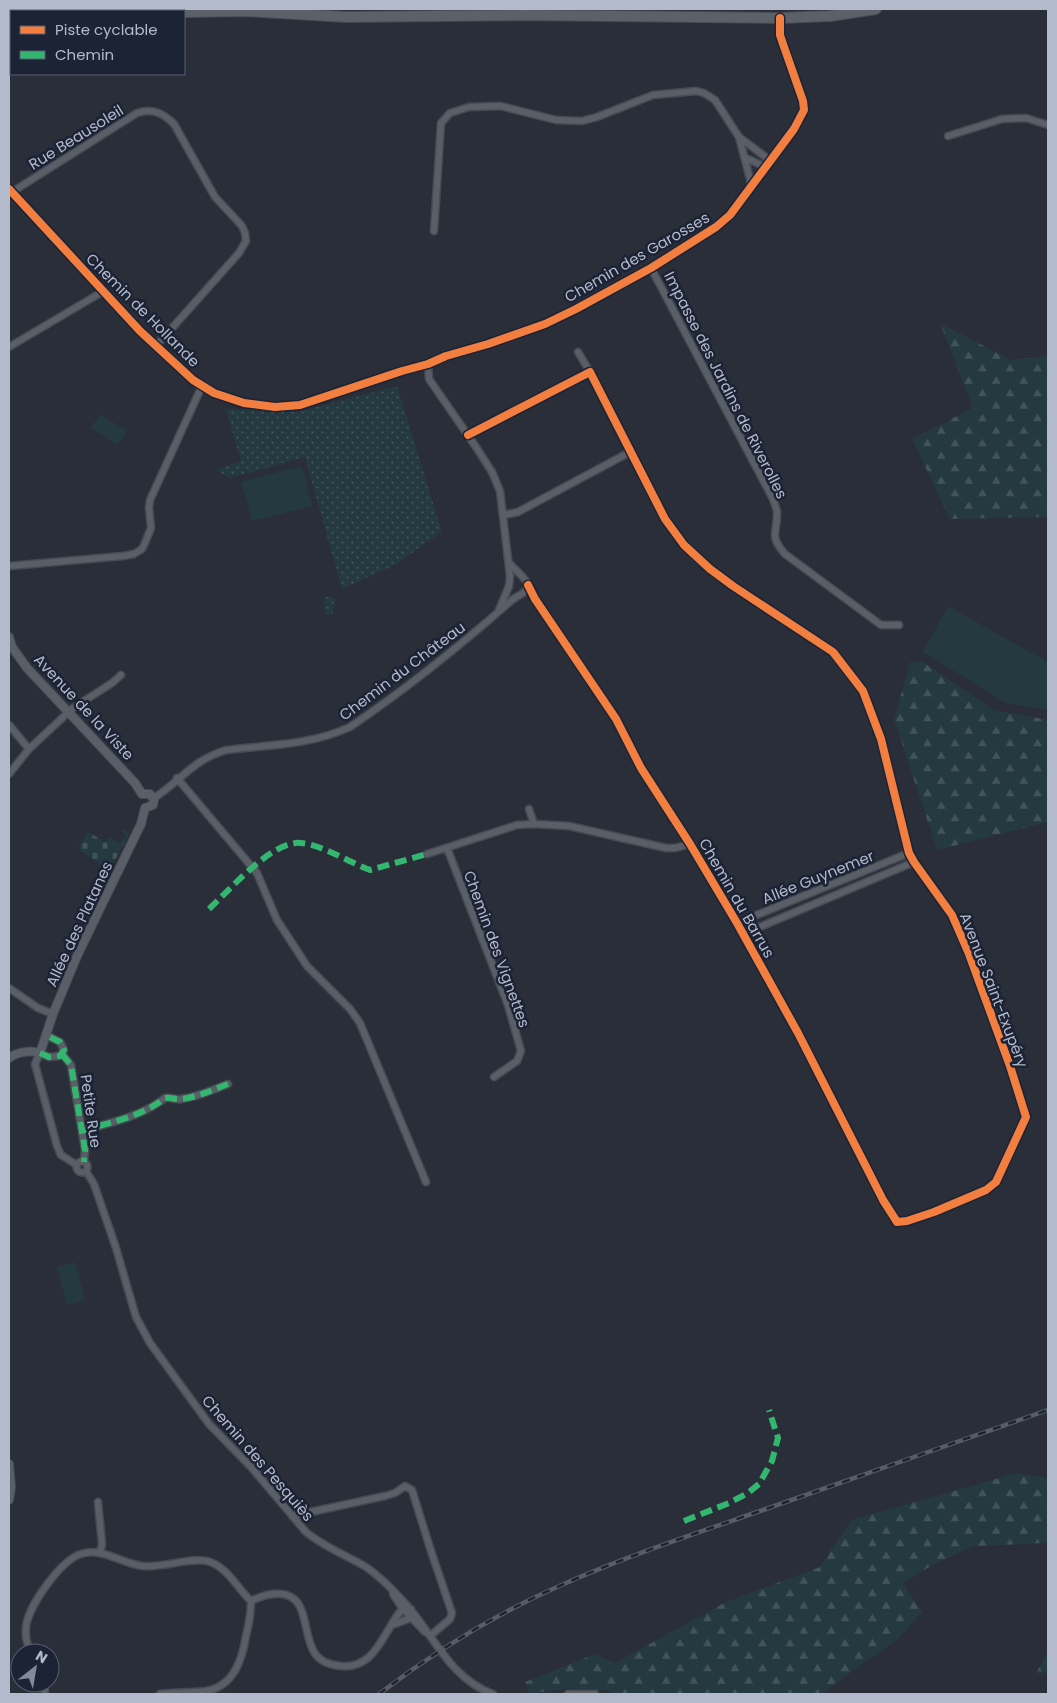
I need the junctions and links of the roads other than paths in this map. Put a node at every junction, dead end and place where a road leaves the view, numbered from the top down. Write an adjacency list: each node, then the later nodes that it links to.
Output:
1 (876, 9): 5 (main road)
2 (185, 12): 3 (main road)
3 (526, 12): 4 (main road)
4 (545, 12): 5 (main road)
5 (780, 18): 10 (street, Chemin des Garosses)
6 (1048, 125): 7 (street)
7 (948, 136)
8 (739, 137): 9 (street); 10 (street); 13 (street)
9 (744, 157): 10 (street); 11 (street)
10 (770, 162): 11 (street, Chemin des Garosses)
11 (751, 188): 14 (street, Chemin des Garosses)
12 (10, 190): 15 (street, Chemin de Hollande); 16 (street, Rue Beausoleil)
13 (434, 231)
14 (651, 268): 19 (street, Chemin des Garosses); 33 (street, Impasse des Jardins de Riverolles)
15 (102, 292): 16 (street, Chemin de Hollande); 17 (street)
16 (156, 346): 21 (street, Chemin de Hollande)
17 (9, 347)
18 (578, 352): 20 (street, Avenue Saint-Exupéry)
19 (428, 364): 21 (street, Chemin de Hollande); 22 (street, Chemin du Château)
20 (590, 372): 22 (street); 23 (street, Avenue Saint-Exupéry)
21 (202, 386): 26 (street)
22 (468, 435): 24 (street, Chemin du Château)
23 (630, 452): 24 (street); 48 (street, Avenue Saint-Exupéry)
24 (504, 515): 25 (street, Chemin du Château)
25 (509, 563): 27 (street); 28 (street, Chemin du Château)
26 (9, 566)
27 (520, 576): 28 (street); 29 (street)
28 (509, 584): 30 (street); 32 (street, Chemin du Château)
29 (528, 585): 30 (street); 31 (street, Chemin du Barrus)
30 (520, 594): 31 (street); 32 (street, Chemin du Château)
31 (535, 599): 46 (street, Chemin du Barrus)
32 (497, 613): 40 (street, Chemin du Château)
33 (899, 625)
34 (9, 637): 36 (street, Avenue de la Viste)
35 (121, 675): 36 (street)
36 (69, 712): 38 (street); 41 (street, Avenue de la Viste)
37 (9, 725): 38 (street)
38 (29, 748): 39 (street)
39 (9, 774)
40 (177, 778): 42 (street, Chemin du Château); 65 (street)
41 (142, 794): 42 (street); 43 (street)
42 (154, 798): 43 (street)
43 (145, 808): 54 (street, Allée des Platanes)
44 (529, 809): 45 (street)
45 (534, 824): 46 (street); 47 (street)
46 (690, 844): 51 (street, Chemin du Barrus)
47 (447, 848): 49 (street); 59 (street, Chemin des Vignettes)
48 (909, 853): 50 (street, Avenue Saint-Exupéry); 51 (street, Allée Guynemer)
49 (427, 854)
50 (914, 862): 52 (street, Allée Guynemer); 66 (street, Avenue Saint-Exupéry)
51 (737, 923): 52 (street, Chemin du Barrus)
52 (743, 934): 66 (street, Chemin du Barrus)
53 (9, 988): 54 (street)
54 (53, 1014): 55 (street, Allée des Platanes)
55 (46, 1035): 56 (street, Allée des Platanes); 57 (street)
56 (40, 1053): 57 (street); 58 (street); 63 (street)
57 (62, 1054): 61 (street, Petite Rue)
58 (9, 1058)
59 (494, 1077)
60 (228, 1084): 61 (street)
61 (82, 1131): 62 (street, Petite Rue)
62 (84, 1162): 63 (street); 64 (street, Chemin des Pesquiès)
63 (77, 1165): 64 (street, Chemin des Pesquiès)
64 (86, 1171): 70 (street, Chemin des Pesquiès)
65 (426, 1182)
66 (897, 1222)
67 (9, 1464): 68 (street)
68 (9, 1500)
69 (98, 1502): 71 (street)
70 (292, 1516): 72 (street, Chemin des Pesquiès); 78 (street)
71 (100, 1552): 73 (street); 79 (street)
72 (392, 1591): 74 (street, Chemin des Pesquiès); 75 (street, Chemin des Pesquiès)
73 (251, 1601): 77 (street); 80 (street)
74 (403, 1609): 75 (street); 76 (street, Chemin des Pesquiès); 77 (street)
75 (411, 1610): 76 (street); 78 (street, Chemin des Pesquiès)
76 (410, 1618): 77 (street); 78 (street, Chemin des Pesquiès)
77 (392, 1626)
78 (430, 1636): 81 (street, Chemin des Pesquiès)
79 (27, 1643)
80 (160, 1694)
81 (493, 1694)
82 (568, 1694): 83 (street)
83 (595, 1694)

